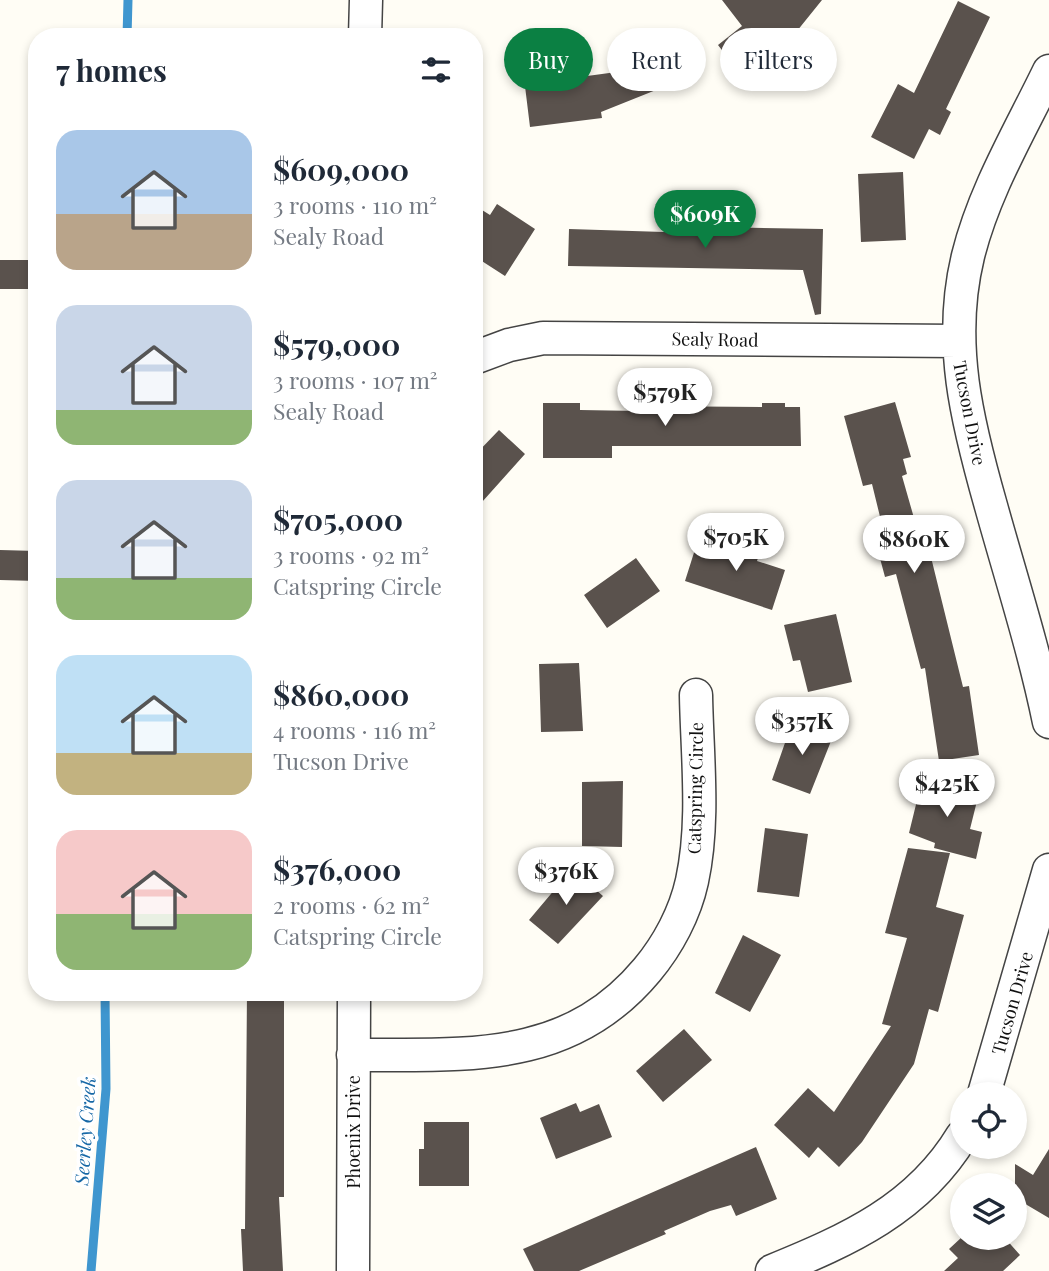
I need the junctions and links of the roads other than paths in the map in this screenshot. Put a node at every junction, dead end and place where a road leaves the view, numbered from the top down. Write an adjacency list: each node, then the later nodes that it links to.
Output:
1 (366, 0): 2 (street)
2 (365, 28)
3 (1049, 71): 4 (street, Tucson Drive)
4 (958, 341): 5 (street, Sealy Road); 7 (street, Tucson Drive)
5 (483, 355)
6 (696, 695): 10 (street, Catspring Circle)
7 (1049, 722)
8 (1049, 870): 11 (street, Tucson Drive)
9 (354, 1001): 10 (street, Phoenix Drive)
10 (353, 1055): 13 (street, Phoenix Drive)
11 (987, 1082)
12 (950, 1152): 14 (street)
13 (353, 1271)
14 (772, 1271)

